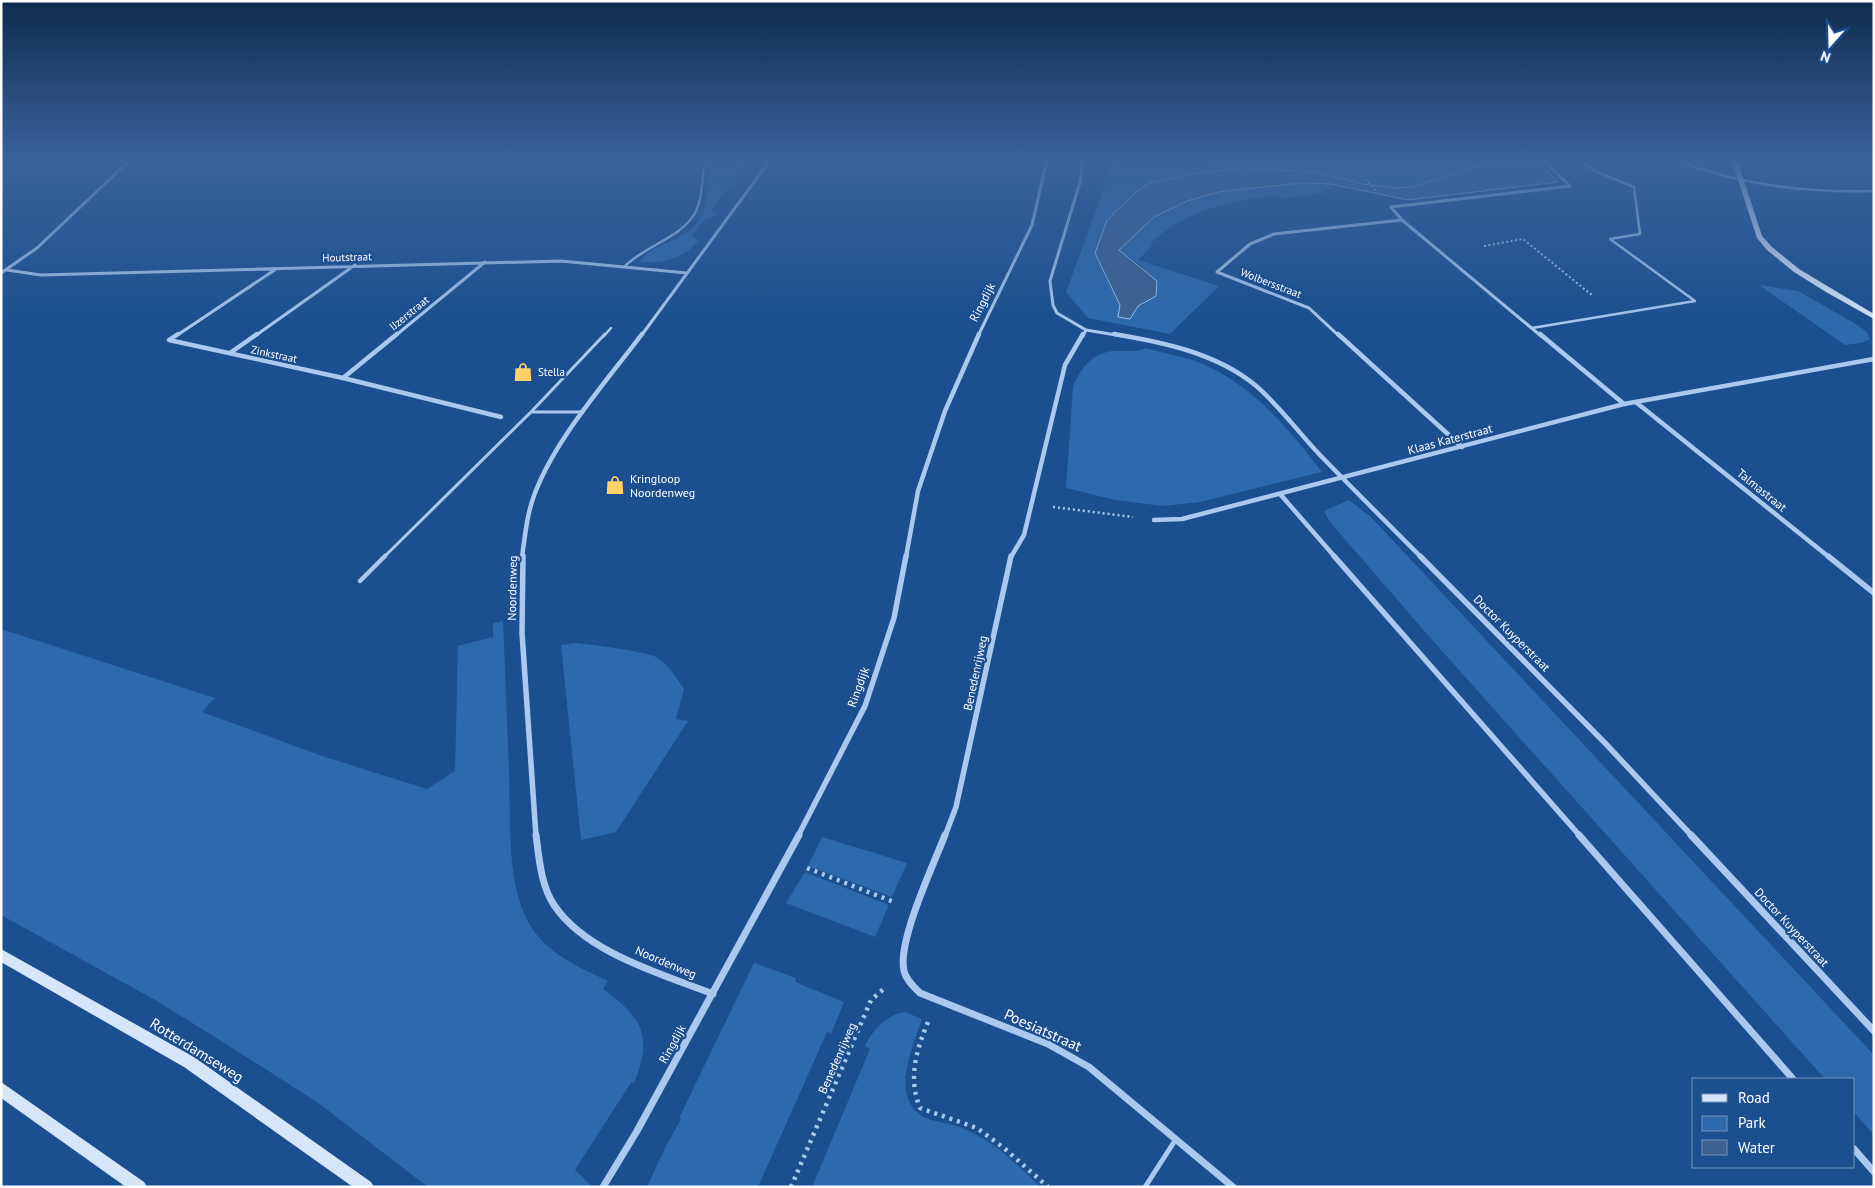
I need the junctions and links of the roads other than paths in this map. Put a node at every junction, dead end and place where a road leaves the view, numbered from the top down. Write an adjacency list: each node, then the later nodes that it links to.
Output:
1 (72, 214): 14 (street)
2 (694, 214): 12 (lane)
3 (730, 214): 16 (street, Noordenweg)
4 (1034, 214): 37 (street, Ringdijk)
5 (1070, 214): 20 (street)
6 (1397, 214): 9 (street)
7 (1638, 214): 19 (lane)
8 (1752, 214): 17 (main road)
9 (1402, 220): 19 (street); 29 (street, Wolbersstraat)
10 (486, 262): 11 (street, Houtstraat); 12 (street, Houtstraat); 23 (street, IJzerstraat)
11 (356, 265): 13 (street, Houtstraat); 21 (street)
12 (624, 267): 16 (street, Houtstraat)
13 (278, 268): 14 (street, Houtstraat); 21 (street, Zinkstraat)
14 (7, 270): 15 (street)
15 (1, 273)
16 (687, 273): 27 (street, Noordenweg)
17 (1874, 317)
18 (611, 328): 26 (lane)
19 (1532, 328): 25 (street)
20 (1086, 330): 30 (street, Doctor Kuyperstraat); 36 (street, Benedenrijweg)
21 (230, 353): 23 (street, Zinkstraat)
22 (1874, 359): 24 (street, Klaas Katerstraat)
23 (343, 378): 28 (street, Zinkstraat)
24 (1637, 403): 25 (street, Klaas Katerstraat); 34 (street, Talmastraat)
25 (1624, 404): 29 (street, Klaas Katerstraat)
26 (531, 412): 27 (lane); 33 (lane)
27 (583, 412): 37 (street, Noordenweg)
28 (501, 417)
29 (1462, 447): 30 (street, Klaas Katerstraat)
30 (1342, 478): 31 (street, Klaas Katerstraat); 38 (street, Doctor Kuyperstraat)
31 (1280, 494): 32 (street, Klaas Katerstraat); 39 (street)
32 (1154, 520)
33 (360, 581)
34 (1874, 593)
35 (1, 955): 45 (main road, Rotterdamseweg)
36 (904, 972): 41 (street, Poesiatstraat)
37 (713, 994): 46 (street, Ringdijk)
38 (1874, 1031)
39 (1791, 1078)
40 (2, 1090): 44 (main road)
41 (1176, 1139): 47 (lane); 48 (street, Poesiatstraat)
42 (1855, 1150): 43 (street)
43 (1874, 1172)
44 (139, 1187)
45 (366, 1187)
46 (603, 1187)
47 (1145, 1187)
48 (1234, 1187)

